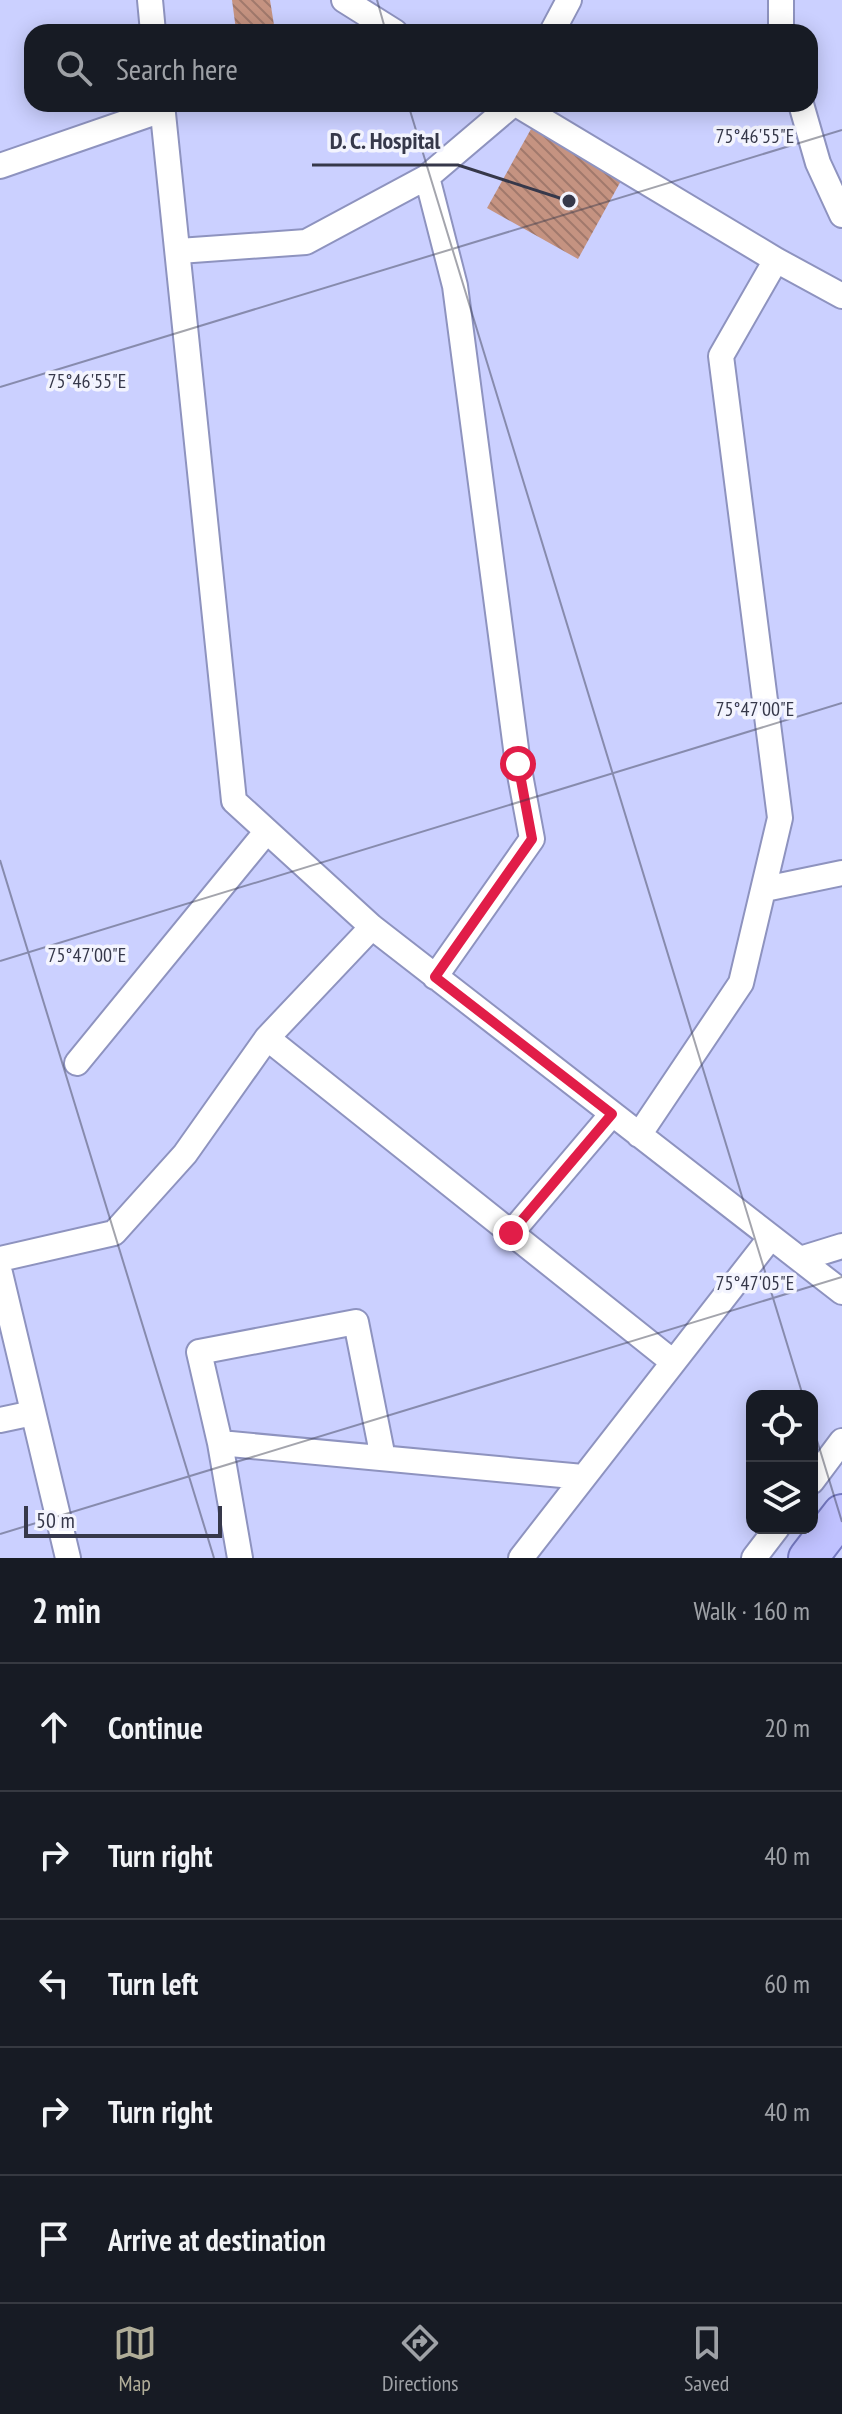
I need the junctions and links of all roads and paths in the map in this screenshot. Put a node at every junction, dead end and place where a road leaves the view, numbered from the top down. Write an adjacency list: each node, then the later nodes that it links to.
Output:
1 (150, 0): 5 (street)
2 (344, 0): 6 (street)
3 (569, 0): 7 (street)
4 (781, 0): 8 (street)
5 (152, 24)
6 (382, 24)
7 (556, 24)
8 (781, 24)
9 (148, 112): 14 (street)
10 (163, 112): 17 (street)
11 (504, 112): 15 (street)
12 (527, 112): 18 (street)
13 (803, 112): 16 (street)
14 (0, 166)
15 (427, 177): 17 (street); 24 (street)
16 (842, 215)
17 (179, 251): 20 (street)
18 (776, 260): 19 (street); 22 (street)
19 (842, 296)
20 (267, 831): 23 (street); 26 (street)
21 (842, 873): 22 (street)
22 (765, 889): 28 (street)
23 (372, 927): 24 (street); 25 (street)
24 (435, 977): 27 (street)
25 (267, 1038): 29 (street); 32 (street)
26 (77, 1063)
27 (612, 1114): 28 (street); 29 (street)
28 (639, 1135): 30 (street)
29 (511, 1233): 36 (street)
30 (771, 1237): 33 (street); 36 (street)
31 (842, 1246): 33 (street)
32 (0, 1259)
33 (800, 1259): 35 (street)
34 (0, 1273): 37 (street)
35 (842, 1292)
36 (673, 1362): 43 (street)
37 (33, 1413): 38 (street); 46 (street)
38 (0, 1420)
39 (842, 1441): 42 (street)
40 (220, 1443): 41 (street); 41 (street); 47 (street)
41 (383, 1458): 43 (street)
42 (818, 1473)
43 (583, 1477): 48 (street)
44 (842, 1514): 50 (main road)
45 (772, 1534): 49 (street)
46 (68, 1558)
47 (240, 1558)
48 (521, 1558)
49 (754, 1558)
50 (808, 1558)

